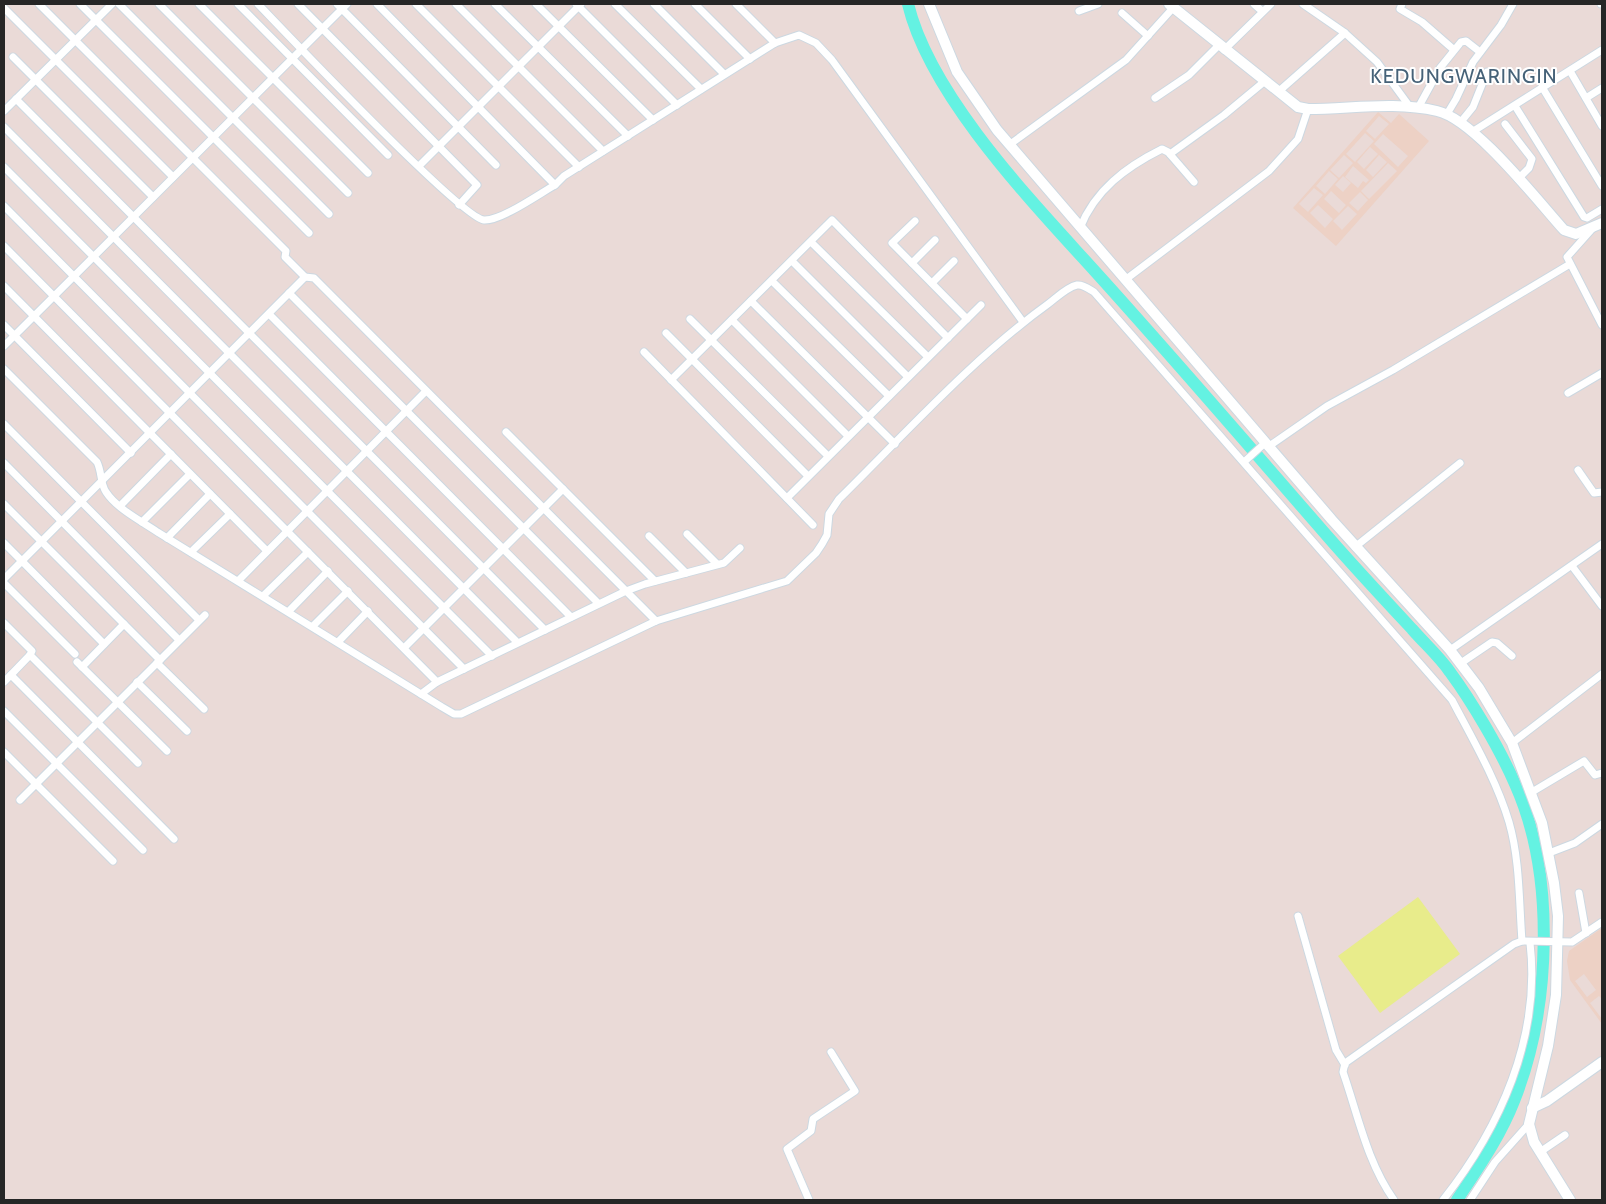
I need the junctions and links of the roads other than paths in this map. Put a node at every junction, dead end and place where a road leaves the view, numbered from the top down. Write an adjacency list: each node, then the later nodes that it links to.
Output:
1 (39, 4): 38 (street)
2 (80, 4): 33 (street)
3 (112, 4): 33 (street)
4 (119, 4): 73 (street)
5 (159, 4): 62 (street)
6 (199, 4): 54 (street)
7 (238, 4): 47 (street)
8 (258, 4): 42 (street)
9 (298, 4): 35 (street)
10 (377, 4): 68 (street)
11 (416, 4): 57 (street)
12 (456, 4): 50 (street)
13 (495, 4): 40 (street)
14 (536, 4): 34 (street)
15 (615, 4): 60 (street)
16 (654, 4): 53 (street)
17 (694, 4): 48 (street)
18 (929, 4): 83 (street)
19 (1098, 4): 31 (street)
20 (1254, 4): 30 (street)
21 (1271, 4): 30 (street)
22 (1303, 4): 36 (street)
23 (1402, 4): 43 (street)
24 (1513, 4): 45 (street)
25 (578, 5): 34 (street); 66 (street)
26 (739, 5): 39 (street)
27 (342, 6): 35 (street); 79 (street)
28 (1175, 6): 37 (street); 41 (street)
29 (4, 8): 49 (street)
30 (1262, 11): 41 (street)
31 (1079, 12)
32 (1122, 13): 37 (street)
33 (96, 20): 38 (street); 82 (street)
34 (558, 26): 40 (street); 74 (street)
35 (322, 29): 42 (street); 84 (street)
36 (1345, 33): 61 (street); 69 (street)
37 (1148, 36): 83 (street)
38 (76, 40): 49 (street); 88 (street)
39 (775, 43): 48 (street); 134 (street)
40 (538, 46): 50 (street); 81 (street)
41 (1221, 47): 56 (street); 63 (street)
42 (302, 49): 47 (street); 90 (street)
43 (1453, 49): 45 (street); 69 (street)
44 (1602, 50): 51 (street)
45 (1480, 52): 72 (street)
46 (13, 57): 55 (street)
47 (293, 58): 54 (street); 87 (street)
48 (750, 59): 53 (street)
49 (56, 60): 55 (street); 94 (street)
50 (518, 66): 57 (street); 85 (street)
51 (1570, 71): 58 (street); 64 (street)
52 (1487, 72): 75 (street)
53 (724, 74): 60 (street)
54 (273, 78): 62 (street); 93 (street)
55 (36, 80): 65 (street); 100 (street)
56 (1265, 81): 61 (street); 86 (street)
57 (499, 86): 68 (street); 92 (street)
58 (1542, 88): 67 (street); 98 (street)
59 (1602, 88): 64 (street)
60 (701, 89): 66 (street)
61 (1278, 92): 70 (street)
62 (253, 98): 73 (street); 99 (street)
63 (1155, 98)
64 (1586, 98): 77 (street)
65 (16, 99): 71 (street); 105 (street)
66 (677, 105): 74 (street)
67 (1515, 106): 80 (street); 103 (street)
68 (478, 107): 79 (street); 97 (street)
69 (1414, 108): 70 (street); 72 (street)
70 (1308, 109): 121 (street)
71 (4, 111)
72 (1447, 114): 75 (street)
73 (233, 118): 82 (street); 104 (street)
74 (653, 120): 81 (street)
75 (1460, 123): 80 (street)
76 (1505, 124): 95 (street)
77 (1602, 126)
78 (4, 127): 110 (street)
79 (458, 127): 84 (street); 89 (street)
80 (1472, 132): 95 (street)
81 (628, 136): 85 (street)
82 (213, 137): 88 (street); 109 (street)
83 (1009, 145): 108 (street)
84 (439, 146): 90 (street); 101 (street)
85 (603, 152): 92 (street)
86 (1170, 154): 96 (street); 108 (street)
87 (388, 155)
88 (193, 157): 94 (street); 120 (street)
89 (496, 165)
90 (419, 166): 101 (street)
91 (4, 167): 114 (street)
92 (579, 167): 97 (street)
93 (368, 173)
94 (173, 177): 100 (street)
95 (1518, 179): 107 (street)
96 (1194, 182)
97 (555, 185): 101 (street)
98 (1602, 186)
99 (348, 193)
100 (153, 197): 105 (street)
101 (459, 205)
102 (4, 206): 119 (street)
103 (1602, 209)
104 (329, 214)
105 (133, 217): 110 (street); 138 (street)
106 (915, 221): 117 (street)
107 (1598, 225): 118 (street)
108 (1080, 228): 121 (street)
109 (309, 233)
110 (113, 237): 114 (street); 144 (street)
111 (935, 240): 117 (street)
112 (811, 242): 115 (street); 140 (street); 145 (street)
113 (4, 246): 126 (street)
114 (93, 257): 119 (street); 149 (street)
115 (792, 261): 122 (street); 150 (street)
116 (954, 261): 123 (street)
117 (912, 263): 123 (street)
118 (1570, 264): 136 (street); 165 (street)
119 (74, 276): 126 (street); 154 (street)
120 (305, 277): 125 (street); 152 (street)
121 (1125, 280): 165 (street)
122 (772, 281): 127 (street); 155 (street)
123 (932, 283): 131 (street)
124 (4, 286): 130 (street)
125 (289, 293): 129 (street); 156 (street)
126 (54, 296): 130 (street); 157 (street)
127 (751, 301): 133 (street); 158 (street)
128 (981, 305): 131 (street)
129 (269, 314): 138 (street); 160 (street)
130 (33, 316): 139 (street); 162 (street)
131 (967, 318): 140 (street)
132 (690, 319): 141 (street)
133 (732, 320): 141 (street); 163 (street)
134 (1023, 322): 164 (street); 170 (street)
135 (4, 325): 139 (street)
136 (1602, 325)
137 (666, 333): 146 (street)
138 (249, 334): 144 (street); 166 (street)
139 (14, 335): 142 (street); 167 (street)
140 (948, 338): 145 (street)
141 (712, 340): 146 (street); 169 (street)
142 (4, 346)
143 (644, 352): 151 (street)
144 (229, 354): 149 (street); 174 (street)
145 (928, 357): 150 (street)
146 (692, 359): 151 (street); 176 (street)
147 (4, 369): 177 (street)
148 (1602, 373): 153 (street)
149 (210, 374): 154 (street); 179 (street)
150 (908, 377): 155 (street)
151 (671, 380): 182 (street)
152 (426, 391): 156 (street); 186 (street)
153 (1568, 393)
154 (190, 394): 157 (street); 187 (street)
155 (889, 396): 158 (street)
156 (406, 411): 160 (street); 192 (street)
157 (170, 413): 162 (street); 193 (street)
158 (868, 417): 163 (street); 164 (street)
159 (4, 424): 183 (street)
160 (386, 431): 166 (street); 201 (street)
161 (506, 432): 178 (street)
162 (150, 433): 167 (street); 168 (street)
163 (848, 436): 169 (street)
164 (895, 444): 225 (street)
165 (1265, 445): 170 (street); 200 (street)
166 (366, 452): 174 (street); 209 (street)
167 (131, 453): 177 (street)
168 (171, 454): 175 (street); 185 (street)
169 (828, 456): 176 (street)
170 (1247, 460): 274 (street)
171 (1460, 463): 200 (street)
172 (4, 464): 189 (street)
173 (1578, 470): 180 (street)
174 (347, 472): 179 (street); 215 (street)
175 (190, 474): 181 (street); 190 (street)
176 (808, 476): 182 (street)
177 (102, 482): 183 (street); 185 (street)
178 (563, 489): 186 (street); 214 (street)
179 (327, 491): 187 (street); 221 (street)
180 (1602, 492)
181 (210, 494): 188 (street); 196 (street)
182 (787, 498): 191 (street)
183 (82, 502): 189 (street); 231 (street)
184 (4, 504): 197 (street)
185 (120, 506): 190 (street)
186 (543, 508): 192 (street); 217 (street)
187 (308, 512): 193 (street); 229 (street)
188 (230, 514): 203 (street); 204 (street)
189 (62, 522): 197 (street); 231 (street)
190 (142, 522): 196 (street)
191 (814, 525)
192 (523, 528): 201 (street); 219 (street)
193 (287, 530): 203 (street); 205 (street)
194 (687, 534): 207 (street)
195 (649, 536): 211 (street)
196 (167, 538): 204 (street)
197 (42, 542): 206 (street); 227 (street)
198 (4, 543): 206 (street)
199 (1602, 544): 208 (street)
200 (1355, 547): 236 (street)
201 (503, 548): 209 (street); 224 (street)
202 (740, 548): 207 (street)
203 (267, 551): 212 (street)
204 (191, 552): 212 (street)
205 (308, 552): 210 (street); 218 (street)
206 (22, 561): 213 (street); 234 (street)
207 (717, 564): 211 (street)
208 (1572, 566): 220 (street); 236 (street)
209 (483, 568): 215 (street); 230 (street)
210 (328, 571): 216 (street); 223 (street)
211 (686, 572): 214 (street)
212 (239, 580): 218 (street)
213 (4, 581): 237 (street)
214 (655, 581): 217 (street)
215 (464, 588): 221 (street); 233 (street)
216 (348, 591): 222 (street); 228 (street)
217 (626, 591): 219 (street); 225 (street)
218 (263, 596): 223 (street)
219 (598, 603): 224 (street)
220 (1602, 606)
221 (444, 608): 229 (street); 239 (street)
222 (368, 611): 232 (street); 235 (street)
223 (289, 612): 228 (street)
224 (572, 617): 230 (street)
225 (656, 621): 249 (street)
226 (4, 623): 238 (street)
227 (124, 624): 234 (street); 241 (street)
228 (313, 626): 232 (street)
229 (423, 628): 235 (street); 243 (street)
230 (545, 630): 233 (street)
231 (180, 640): 241 (street)
232 (338, 642): 249 (street)
233 (517, 642): 239 (street)
234 (104, 644): 250 (street)
235 (404, 648): 248 (street)
236 (1450, 650): 242 (street)
237 (75, 654)
238 (30, 655): 245 (street); 253 (street)
239 (492, 656): 243 (street)
240 (1512, 656): 242 (street)
241 (158, 661): 247 (street); 251 (street)
242 (1461, 663): 256 (street)
243 (464, 669): 248 (street)
244 (1602, 674): 256 (street)
245 (11, 675): 246 (street); 255 (street)
246 (4, 682)
247 (137, 682): 250 (street); 254 (street)
248 (437, 682): 249 (street)
249 (421, 694)
250 (118, 702): 253 (street); 257 (street)
251 (204, 709)
252 (4, 711): 259 (street)
253 (98, 722): 255 (street); 260 (street)
254 (187, 731)
255 (78, 742): 259 (street); 266 (street)
256 (1512, 743): 263 (street)
257 (167, 751)
258 (4, 752): 262 (street)
259 (57, 763): 262 (street); 267 (street)
260 (138, 763)
261 (1602, 773): 263 (street)
262 (36, 784): 264 (street); 269 (street)
263 (1532, 792): 268 (street)
264 (20, 800)
265 (1602, 824): 268 (street)
266 (174, 839)
267 (143, 850)
268 (1549, 853): 275 (street)
269 (113, 861)
270 (1579, 893): 273 (street)
271 (1298, 916): 278 (street)
272 (1602, 922): 273 (street)
273 (1586, 933): 275 (street)
274 (1526, 942): 275 (street); 278 (street); 285 (street)
275 (1555, 943): 279 (street)
276 (831, 1052): 283 (street)
277 (1602, 1062): 279 (street)
278 (1345, 1065): 284 (street)
279 (1532, 1108): 280 (street)
280 (1529, 1124): 282 (street); 286 (street)
281 (1565, 1135): 282 (street)
282 (1540, 1152): 287 (street)
283 (809, 1200)
284 (1394, 1200)
285 (1443, 1200)
286 (1470, 1200)
287 (1570, 1200)

